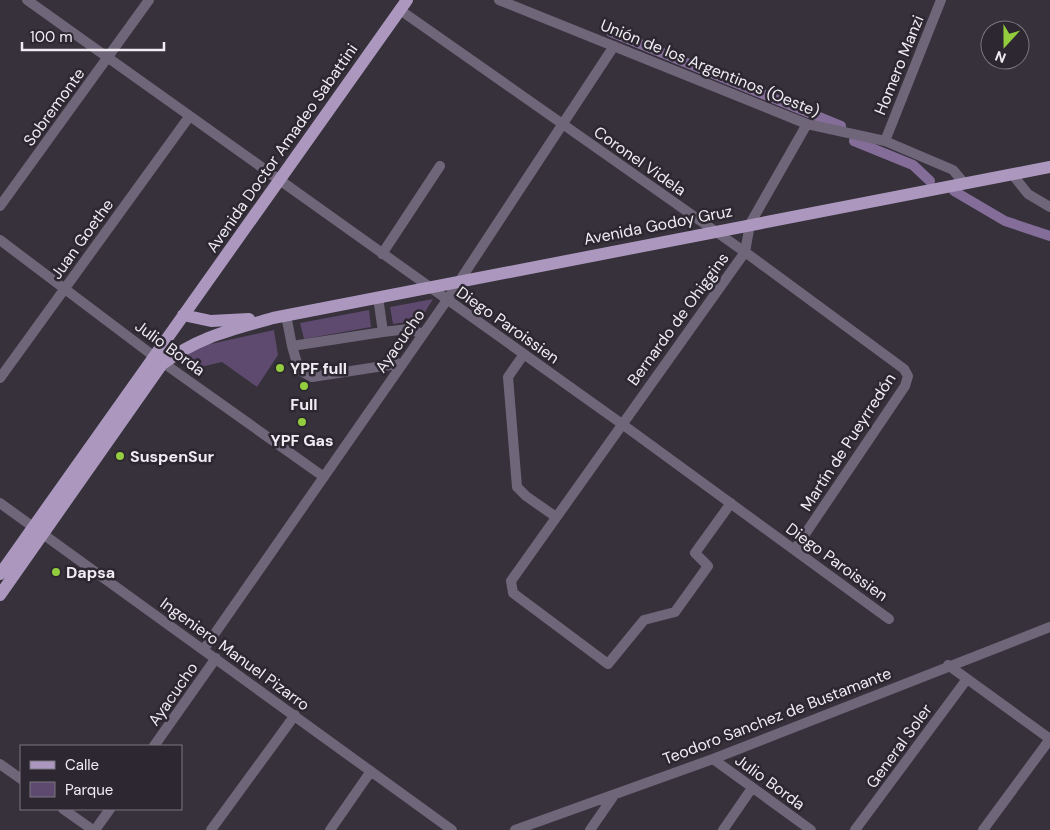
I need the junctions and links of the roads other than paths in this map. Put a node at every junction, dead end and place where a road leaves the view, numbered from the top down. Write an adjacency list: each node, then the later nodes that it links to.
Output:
1 (26, 0): 7 (street, Diego Paroissien)
2 (149, 0): 7 (street, Sobremonte)
3 (499, 0): 6 (street, Unión de los Argentinos (Oeste))
4 (941, 0): 11 (street, Homero Manzi)
5 (403, 5): 10 (street, Coronel Videla); 15 (main road, Avenida Doctor Amadeo Sabattini)
6 (614, 46): 9 (street, Unión de los Argentinos (Oeste)); 10 (street, Ayacucho)
7 (108, 58): 8 (street, Diego Paroissien); 17 (street, Sobremonte)
8 (189, 117): 15 (street, Diego Paroissien); 25 (street, Juan Goethe)
9 (807, 124): 11 (street, Unión de los Argentinos (Oeste)); 19 (street, Bernardo de Ohiggins)
10 (563, 125): 20 (street, Coronel Videla); 24 (street, Ayacucho)
11 (885, 141): 16 (street, Unión de los Argentinos (Oeste))
12 (440, 166): 23 (street)
13 (1050, 166): 14 (main road, Avenida Godoy Gruz)
14 (1012, 174): 16 (main road, Avenida Godoy Gruz); 18 (street)
15 (278, 180): 23 (street, Diego Paroissien); 29 (main road, Avenida Doctor Amadeo Sabattini)
16 (964, 183): 19 (main road, Avenida Godoy Gruz)
17 (0, 206)
18 (1050, 207)
19 (750, 224): 20 (main road, Avenida Godoy Gruz); 22 (street, Bernardo de Ohiggins)
20 (713, 231): 22 (street, Coronel Videla); 24 (main road, Avenida Godoy Gruz)
21 (0, 240): 25 (street, Julio Borda)
22 (745, 252): 37 (street, Coronel Videla); 39 (street, Bernardo de Ohiggins)
23 (382, 254): 26 (street, Diego Paroissien)
24 (460, 281): 26 (main road, Avenida Godoy Gruz); 28 (street, Ayacucho)
25 (65, 288): 35 (street, Julio Borda); 38 (street, Juan Goethe)
26 (429, 288): 27 (main road, Avenida Godoy Gruz); 28 (street, Diego Paroissien)
27 (378, 298): 30 (main road, Avenida Godoy Gruz); 31 (street)
28 (447, 300): 32 (street, Ayacucho); 34 (street, Diego Paroissien)
29 (184, 315): 30 (main road, Avenida Godoy Gruz); 35 (main road, Avenida Doctor Amadeo Sabattini)
30 (280, 316): 33 (street); 35 (main road, Avenida Godoy Gruz)
31 (383, 332): 32 (street); 33 (street)
32 (423, 334): 36 (street, Ayacucho)
33 (292, 346): 36 (street)
34 (524, 354): 39 (street, Diego Paroissien); 43 (street)
35 (160, 360): 40 (street, Julio Borda); 44 (main road, Avenida Doctor Amadeo Sabattini)
36 (403, 363): 40 (street, Ayacucho)
37 (908, 376): 45 (street, Martín de Pueyrredón)
38 (0, 378)
39 (622, 424): 42 (street, Diego Paroissien); 43 (street, Bernardo de Ohiggins)
40 (324, 477): 50 (street, Ayacucho)
41 (0, 503): 44 (street, Ingeniero Manuel Pizarro)
42 (731, 503): 43 (street, Bernardo de Ohiggins); 45 (street, Diego Paroissien)
43 (556, 517)
44 (39, 530): 46 (main road, Avenida Doctor Amadeo Sabattini); 47 (main road, Avenida Doctor Amadeo Sabattini); 50 (street, Ingeniero Manuel Pizarro)
45 (795, 549): 48 (street, Diego Paroissien)
46 (0, 574)
47 (0, 596)
48 (889, 618)
49 (1050, 627): 52 (street, Teodoro Sanchez de Bustamante)
50 (204, 649): 51 (street, Ingeniero Manuel Pizarro)
51 (216, 658): 54 (street, Ingeniero Manuel Pizarro); 56 (street, Ayacucho)
52 (948, 665): 53 (street); 57 (street, Teodoro Sanchez de Bustamante)
53 (967, 679): 55 (street); 73 (street, General Soler)
54 (295, 715): 59 (street, Ingeniero Manuel Pizarro); 66 (street)
55 (1050, 739): 74 (street)
56 (155, 745)
57 (713, 758): 61 (street, Julio Borda); 62 (street, Teodoro Sanchez de Bustamante)
58 (0, 764): 60 (street)
59 (371, 771): 67 (street); 68 (street, Ingeniero Manuel Pizarro)
60 (20, 778)
61 (752, 788): 71 (street); 72 (street, Julio Borda)
62 (615, 794): 69 (street, Teodoro Sanchez de Bustamante); 70 (street)
63 (65, 810): 65 (street)
64 (109, 810): 65 (street)
65 (94, 830)
66 (211, 830)
67 (330, 830)
68 (452, 830)
69 (515, 830)
70 (590, 830)
71 (723, 830)
72 (811, 830)
73 (855, 830)
74 (983, 830)

